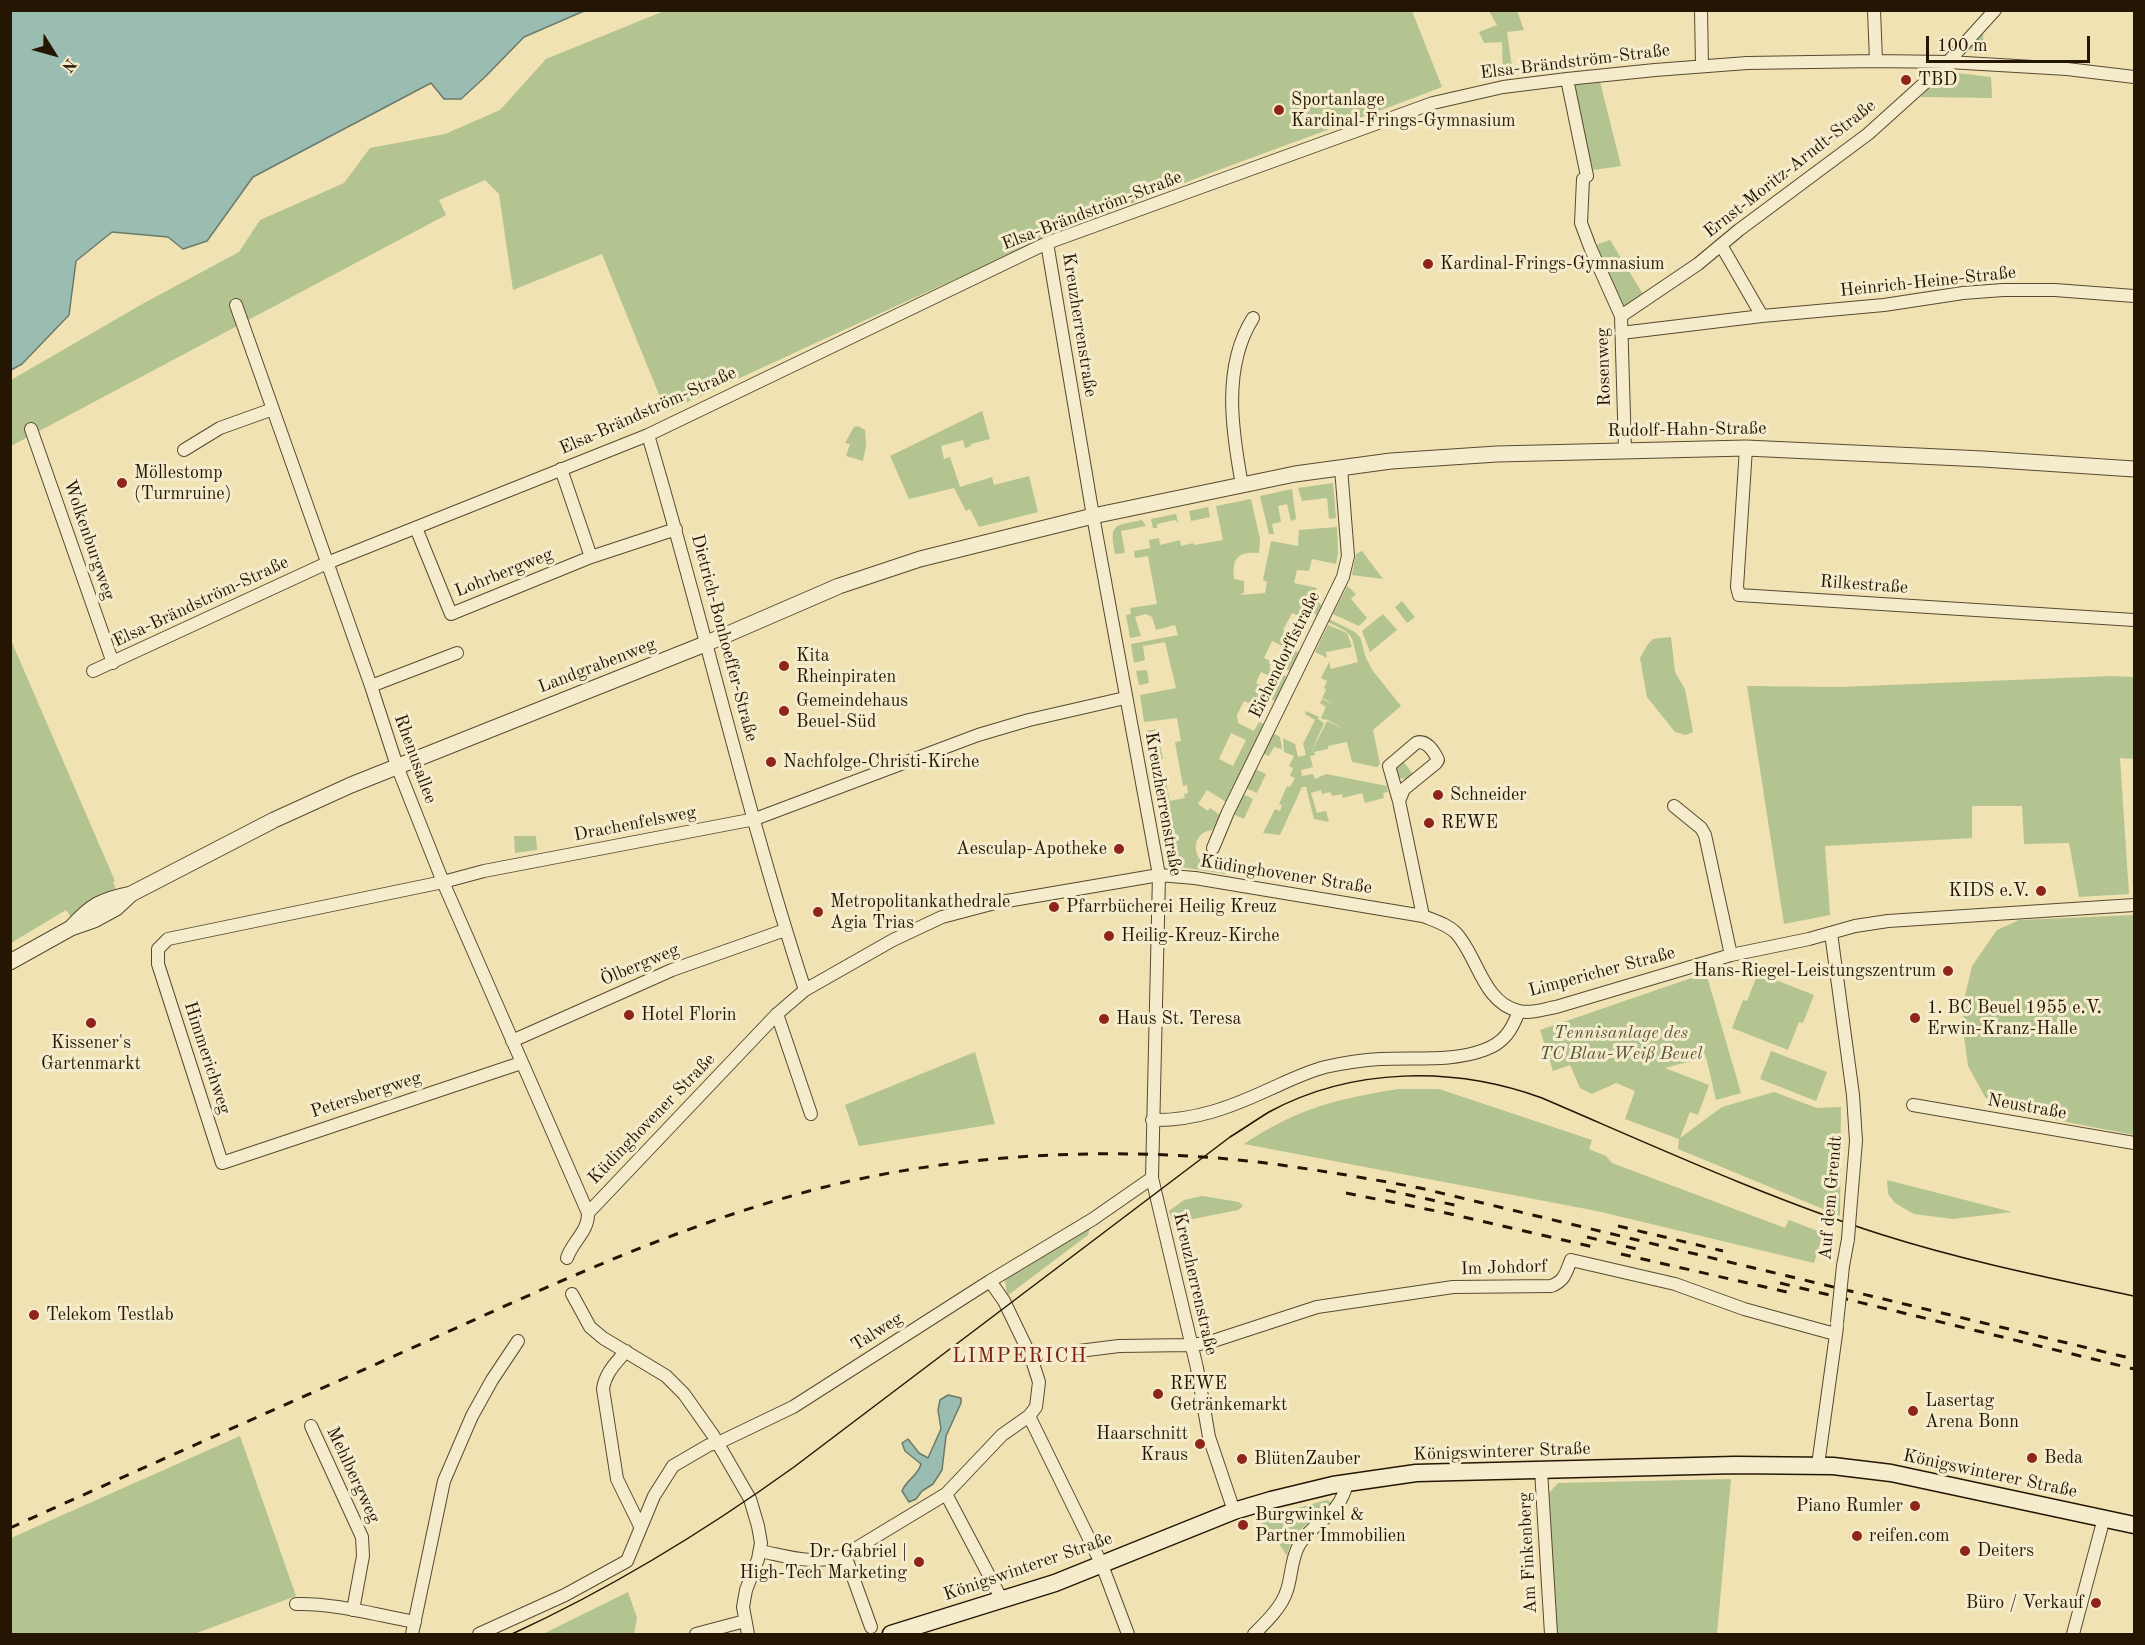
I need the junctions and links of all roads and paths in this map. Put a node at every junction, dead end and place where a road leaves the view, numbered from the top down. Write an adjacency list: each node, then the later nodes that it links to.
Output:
1 (1701, 10): 6 (street)
2 (1874, 10): 4 (street)
3 (1995, 10): 5 (street, Ernst-Moritz-Arndt-Straße)
4 (1876, 61): 5 (street, Elsa-Brändström-Straße); 6 (street, Elsa-Brändström-Straße)
5 (1948, 62): 7 (street, Elsa-Brändström-Straße); 10 (street, Ernst-Moritz-Arndt-Straße)
6 (1702, 66): 8 (street, Elsa-Brändström-Straße)
7 (2134, 77)
8 (1567, 79): 9 (street, Elsa-Brändström-Straße); 13 (street, Rosenweg)
9 (1047, 243): 19 (street, Elsa-Brändström-Straße); 27 (street, Kreuzherrenstraße)
10 (1721, 245): 13 (street, Ernst-Moritz-Arndt-Straße); 14 (street)
11 (2134, 296): 14 (street, Heinrich-Heine-Straße)
12 (236, 305): 17 (street, Rhenusallee)
13 (1621, 316): 16 (street, Rosenweg)
14 (1762, 316): 16 (street, Heinrich-Heine-Straße)
15 (1253, 318): 26 (street)
16 (1621, 333): 22 (street, Rosenweg)
17 (273, 409): 21 (street); 31 (street, Rhenusallee)
18 (31, 429): 35 (street, Wolkenburgweg)
19 (648, 435): 25 (street, Elsa-Brändström-Straße); 29 (street, Dietrich-Bonhoeffer-Straße)
20 (1746, 448): 22 (street, Rudolf-Hahn-Straße); 24 (street, Rudolf-Hahn-Straße); 32 (street, Rilkestraße)
21 (184, 450)
22 (1625, 450): 23 (street, Rudolf-Hahn-Straße)
23 (1341, 468): 26 (street, Rudolf-Hahn-Straße); 43 (street, Eichendorffstraße)
24 (2134, 469)
25 (561, 470): 28 (street, Elsa-Brändström-Straße); 30 (street)
26 (1242, 485): 27 (street, Rudolf-Hahn-Straße)
27 (1093, 516): 33 (street, Landgrabenweg); 38 (street, Kreuzherrenstraße)
28 (416, 528): 30 (street, Lohrbergweg); 31 (street, Elsa-Brändström-Straße)
29 (676, 529): 30 (street, Lohrbergweg); 33 (street, Dietrich-Bonhoeffer-Straße)
30 (591, 558)
31 (327, 563): 35 (street, Elsa-Brändström-Straße); 37 (street, Rhenusallee)
32 (2134, 620)
33 (705, 645): 39 (street, Landgrabenweg); 42 (street, Dietrich-Bonhoeffer-Straße)
34 (457, 653): 37 (street)
35 (113, 663): 36 (street, Elsa-Brändström-Straße)
36 (93, 670)
37 (371, 687): 39 (street, Rhenusallee)
38 (1125, 698): 42 (street, Drachenfelsweg); 44 (street, Kreuzherrenstraße)
39 (397, 766): 45 (street, Rhenusallee); 51 (street, Landgrabenweg)
40 (1399, 801): 40 (street); 47 (street)
41 (1674, 806): 50 (street)
42 (755, 819): 45 (street, Drachenfelsweg); 48 (street, Dietrich-Bonhoeffer-Straße)
43 (1212, 848)
44 (1159, 875): 47 (street, Küdinghovener Straße); 53 (street, Küdinghovener Straße); 60 (street, Kreuzherrenstraße)
45 (443, 882): 52 (street, Drachenfelsweg); 56 (street, Rhenusallee)
46 (2134, 905): 49 (street, Limpericher Straße)
47 (1423, 916): 54 (street, Küdinghovener Straße)
48 (785, 930): 53 (street, Dietrich-Bonhoeffer-Straße); 56 (street, Ölbergweg)
49 (1831, 933): 50 (street, Limpericher Straße); 68 (street, Auf dem Grendt, bridge)
50 (1731, 955): 54 (street, Limpericher Straße)
51 (10, 962)
52 (158, 964): 62 (street, Himmerichweg)
53 (805, 990): 55 (street, Küdinghovener Straße)
54 (1519, 1011): 60 (street, Limpericher Straße)
55 (777, 1014): 59 (street); 64 (street, Küdinghovener Straße)
56 (512, 1041): 57 (street, Rhenusallee)
57 (521, 1063): 62 (street, Petersbergweg); 64 (street, Rhenusallee)
58 (1913, 1105): 61 (street, Neustraße)
59 (811, 1114)
60 (1152, 1120): 63 (street, Kreuzherrenstraße)
61 (2134, 1143)
62 (222, 1162)
63 (1152, 1178): 66 (street, Talweg); 70 (street, Kreuzherrenstraße)
64 (588, 1213): 65 (street, Küdinghovener Straße)
65 (567, 1258)
66 (990, 1281): 72 (street); 75 (street, Talweg)
67 (572, 1294): 71 (street)
68 (1836, 1329): 70 (street, Im Johdorf); 76 (street, Auf dem Grendt)
69 (518, 1341): 92 (street)
70 (1190, 1345): 72 (street); 80 (street, Kreuzherrenstraße)
71 (626, 1351): 75 (street); 83 (street)
72 (1031, 1358): 73 (street)
73 (1029, 1416): 79 (street); 86 (street)
74 (311, 1425): 89 (street, Mehlbergweg)
75 (718, 1443): 83 (street, Talweg); 84 (street)
76 (1818, 1466): 77 (main road, Königswinterer Straße); 81 (main road, Königswinterer Straße)
77 (1541, 1470): 78 (main road, Königswinterer Straße); 99 (street, Am Finkenberg)
78 (1347, 1483): 80 (main road, Königswinterer Straße); 98 (street)
79 (946, 1494): 85 (street); 87 (street)
80 (1234, 1511): 86 (main road, Königswinterer Straße)
81 (2104, 1518): 82 (main road, Königswinterer Straße); 100 (street)
82 (2134, 1525)
83 (640, 1526): 93 (street, Talweg)
84 (760, 1551): 85 (street); 90 (street)
85 (845, 1555): 91 (street)
86 (1102, 1565): 87 (main road, Königswinterer Straße); 97 (street)
87 (1002, 1600): 96 (main road, Königswinterer Straße)
88 (296, 1604): 89 (street)
89 (353, 1610): 92 (street)
90 (745, 1621): 94 (street); 95 (street)
91 (871, 1627)
92 (413, 1628)
93 (479, 1635)
94 (696, 1635)
95 (748, 1635)
96 (891, 1635)
97 (1128, 1635)
98 (1254, 1635)
99 (1551, 1635)
100 (2073, 1635)

